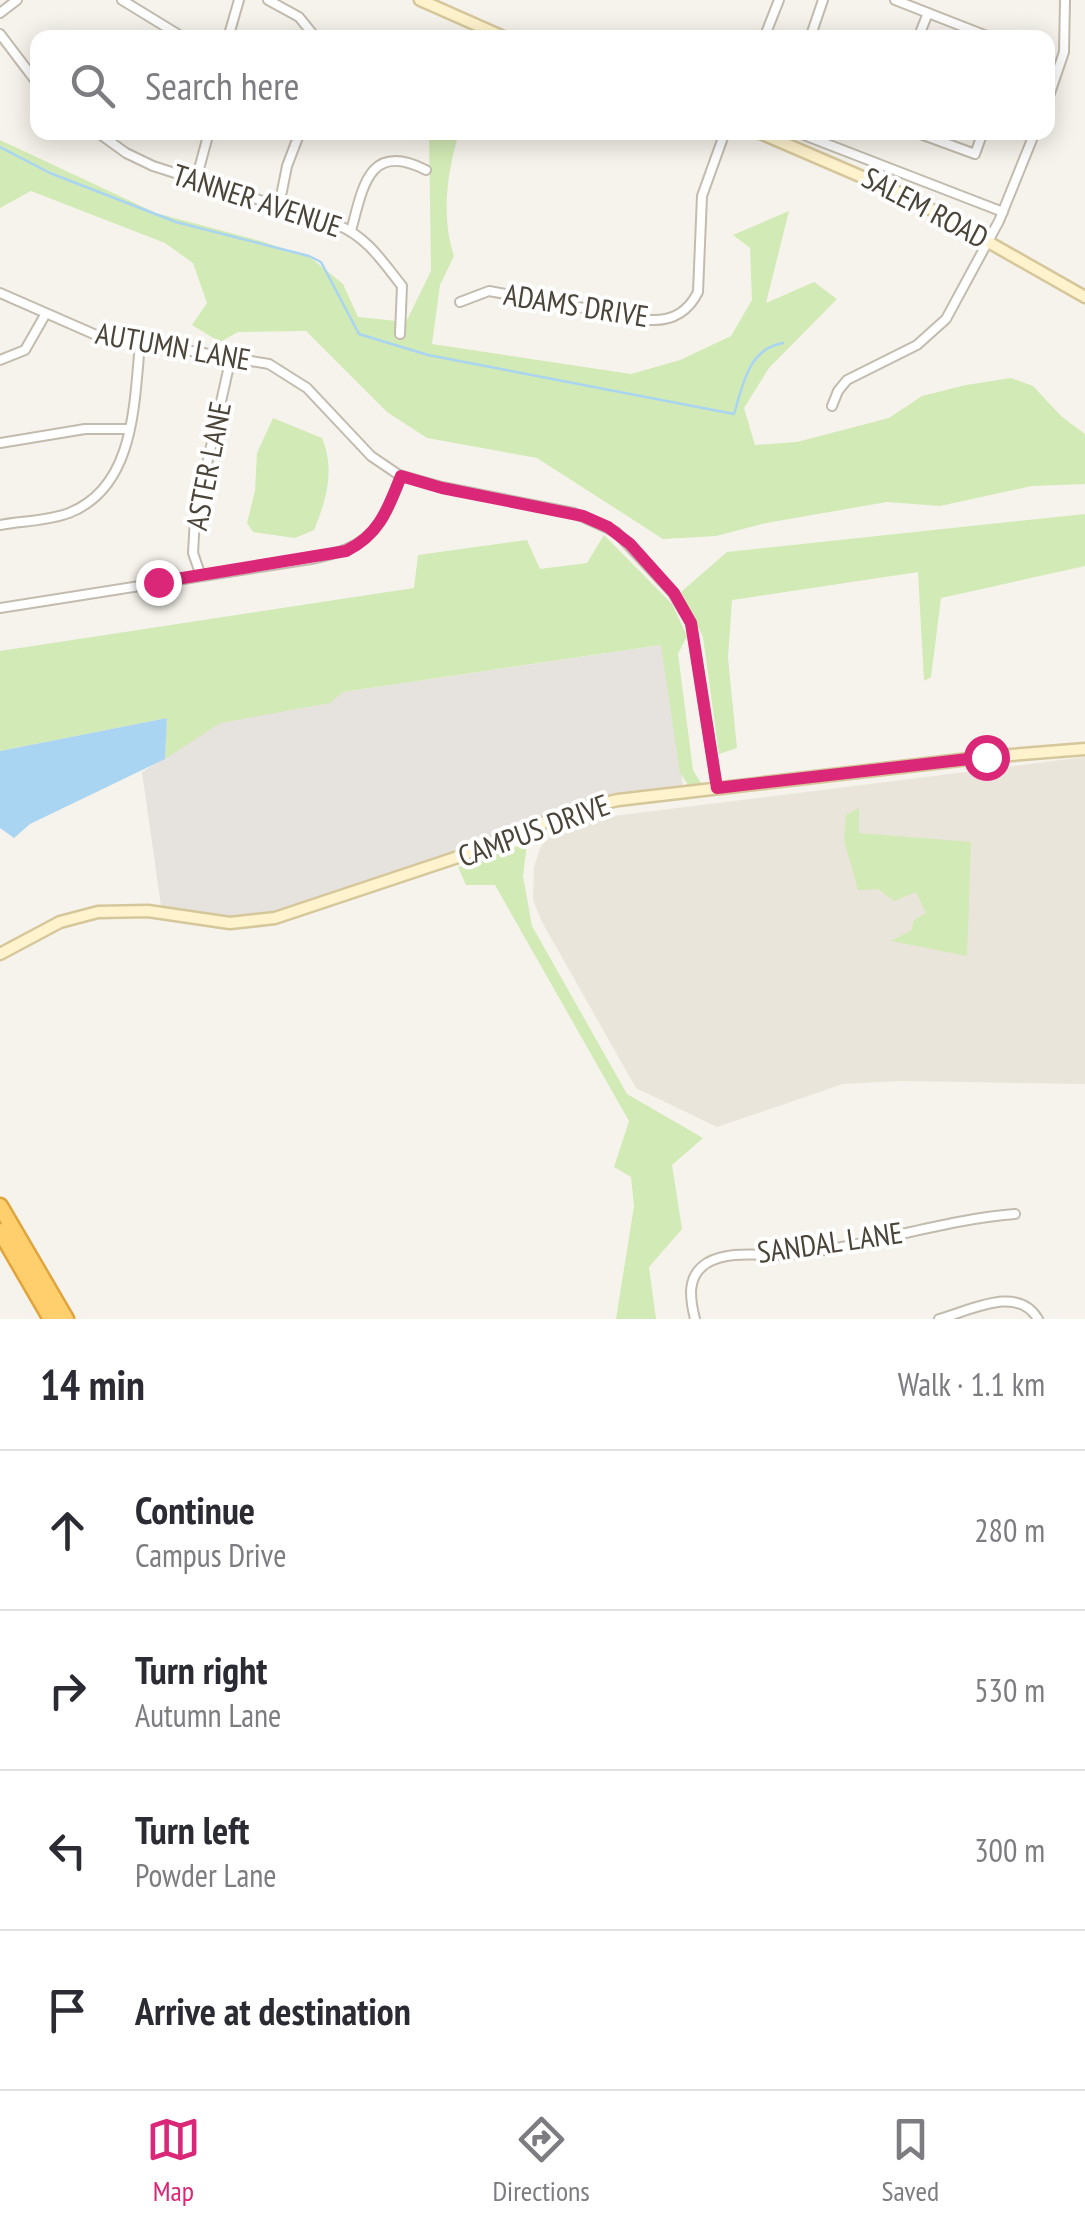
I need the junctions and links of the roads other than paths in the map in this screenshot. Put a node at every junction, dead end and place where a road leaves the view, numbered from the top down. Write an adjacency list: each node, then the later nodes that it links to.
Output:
1 (17, 0): 11 (street)
2 (122, 0): 14 (street)
3 (239, 0): 15 (street)
4 (268, 0): 16 (street)
5 (420, 0): 13 (street)
6 (452, 0): 13 (street)
7 (779, 0): 18 (street)
8 (823, 0): 19 (street)
9 (894, 0): 12 (street)
10 (1065, 0): 24 (street)
11 (0, 13)
12 (928, 13): 20 (street); 21 (street)
13 (448, 14): 17 (street)
14 (171, 30)
15 (230, 30)
16 (310, 30)
17 (487, 30)
18 (767, 30)
19 (813, 30)
20 (921, 30)
21 (972, 30)
22 (0, 34): 25 (street)
23 (1055, 64): 24 (street)
24 (1060, 67): 26 (street)
25 (30, 73)
26 (1055, 80)
27 (109, 140): 37 (street, TANNER AVENUE)
28 (207, 140): 37 (street)
29 (297, 140): 38 (street)
30 (722, 140): 44 (street, ADAMS DRIVE)
31 (787, 140): 41 (street, SALEM ROAD)
32 (817, 140): 39 (street)
33 (937, 140): 34 (street)
34 (980, 140)
35 (1032, 140): 39 (street)
36 (426, 170): 40 (street)
37 (196, 180): 38 (street, TANNER AVENUE)
38 (279, 206): 40 (street, TANNER AVENUE)
39 (1003, 212): 41 (street)
40 (351, 230): 46 (street, TANNER AVENUE)
41 (986, 240): 43 (street, SALEM ROAD); 50 (street)
42 (0, 293): 45 (street, AUTUMN LANE)
43 (1085, 296)
44 (460, 302)
45 (45, 315): 47 (street, AUTUMN LANE); 49 (street)
46 (400, 334)
47 (140, 344): 48 (street, AUTUMN LANE); 51 (street)
48 (231, 357): 53 (street, AUTUMN LANE); 55 (street, ASTER LANE)
49 (0, 360)
50 (832, 406)
51 (128, 430): 52 (street); 54 (street)
52 (0, 442)
53 (401, 476): 55 (street); 58 (street, AUTUMN LANE)
54 (0, 525)
55 (201, 576): 56 (street)
56 (0, 608)
57 (1085, 750): 58 (street, CAMPUS DRIVE)
58 (717, 788): 59 (street, CAMPUS DRIVE)
59 (0, 954)
60 (0, 1206): 64 (highway)
61 (1014, 1214): 65 (street, SANDAL LANE)
62 (0, 1231): 63 (highway)
63 (51, 1319)
64 (66, 1319)
65 (695, 1319)
66 (939, 1319): 67 (street)
67 (1038, 1319)

